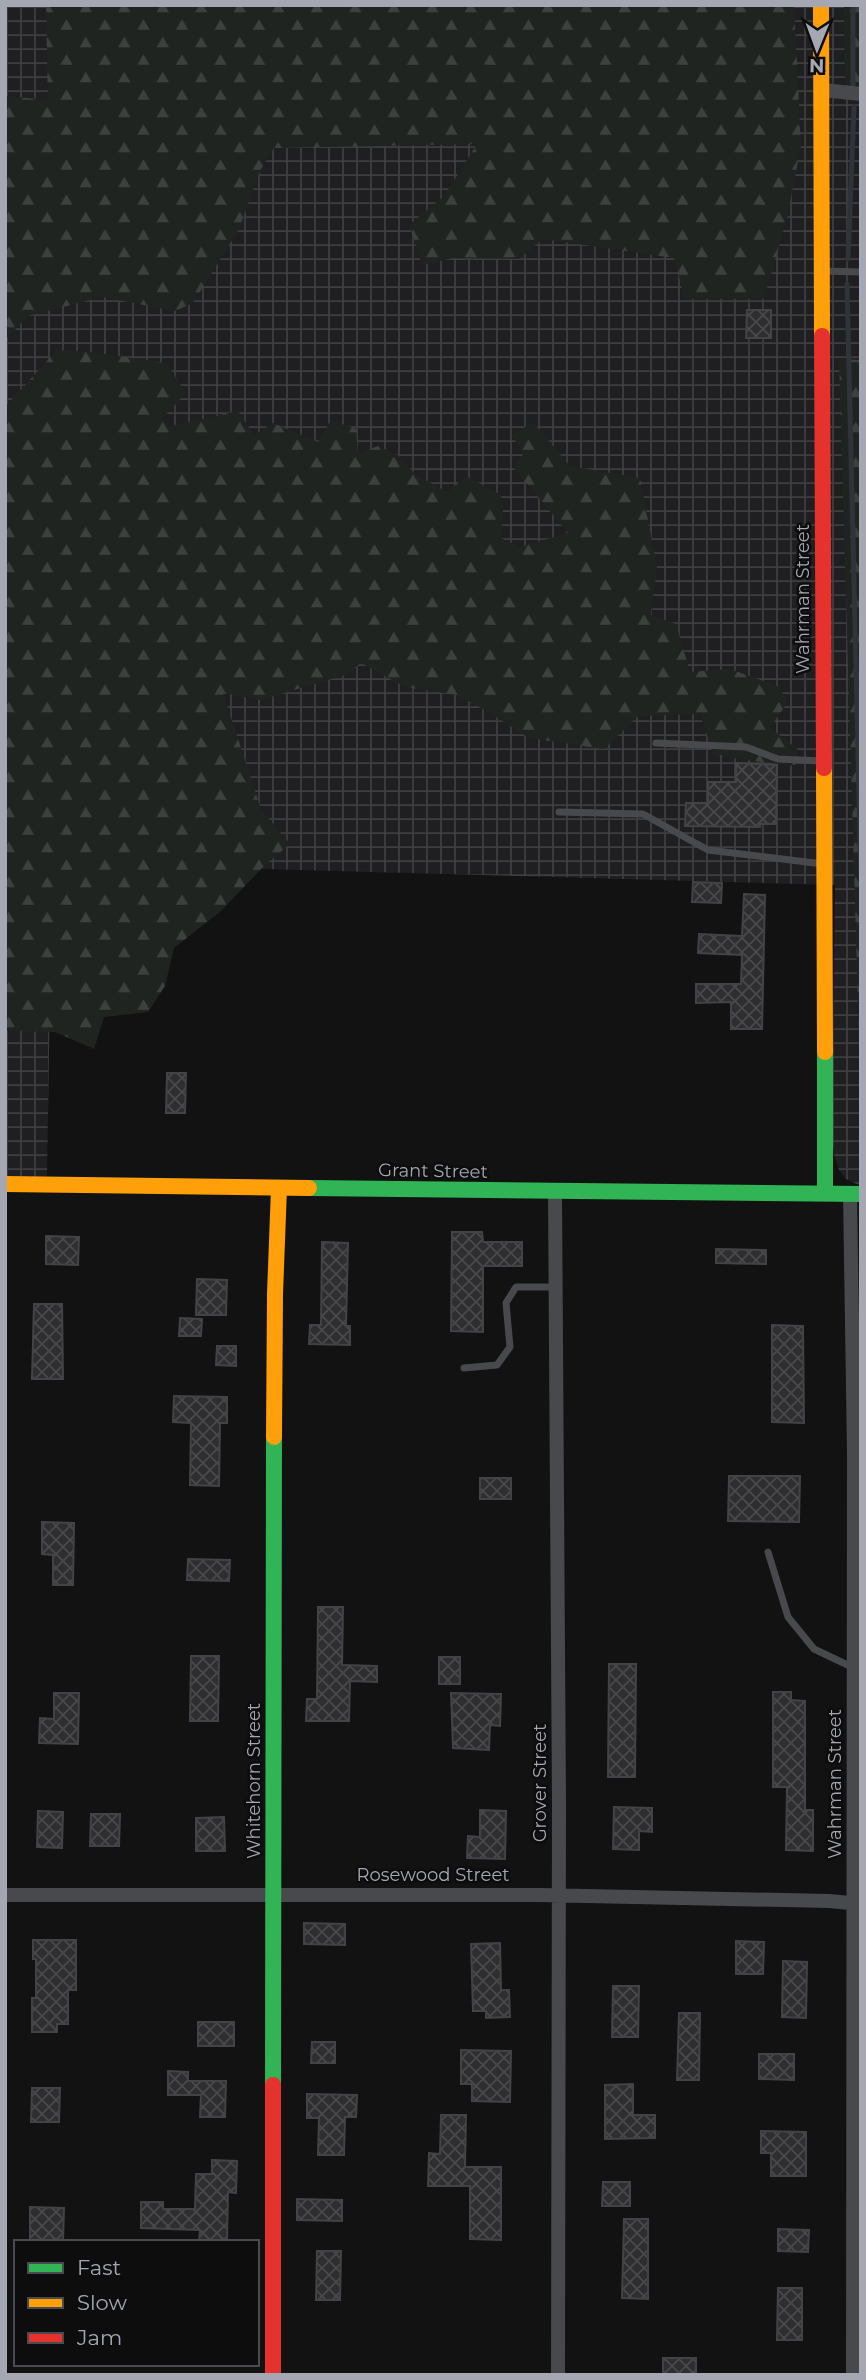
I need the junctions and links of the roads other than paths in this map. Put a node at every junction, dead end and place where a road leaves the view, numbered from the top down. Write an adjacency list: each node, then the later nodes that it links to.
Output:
1 (821, 5): 2 (street, Wahrman Street)
2 (823, 90): 3 (street); 4 (street, Wahrman Street)
3 (861, 94)
4 (823, 271): 5 (lane); 7 (street, Wahrman Street)
5 (861, 272)
6 (656, 743): 7 (lane)
7 (822, 761): 9 (street, Wahrman Street)
8 (559, 812): 9 (lane)
9 (823, 864): 13 (street, Wahrman Street)
10 (5, 1184): 11 (street, Grant Street)
11 (279, 1188): 12 (street, Grant Street); 19 (street, Whitehorn Street)
12 (555, 1192): 13 (street, Grant Street); 15 (street, Grover Street)
13 (825, 1193): 14 (street, Grant Street)
14 (855, 1193): 18 (street, Wahrman Street)
15 (556, 1287): 16 (lane); 21 (street, Grover Street)
16 (464, 1368)
17 (768, 1552): 18 (lane)
18 (854, 1668): 22 (street, Wahrman Street)
19 (273, 1894): 20 (street, Rosewood Street); 21 (street, Rosewood Street); 23 (street, Whitehorn Street)
20 (5, 1895)
21 (559, 1896): 22 (street, Rosewood Street); 24 (street, Grover Street)
22 (858, 1904): 25 (street, Wahrman Street)
23 (273, 2375)
24 (558, 2375)
25 (853, 2375)

